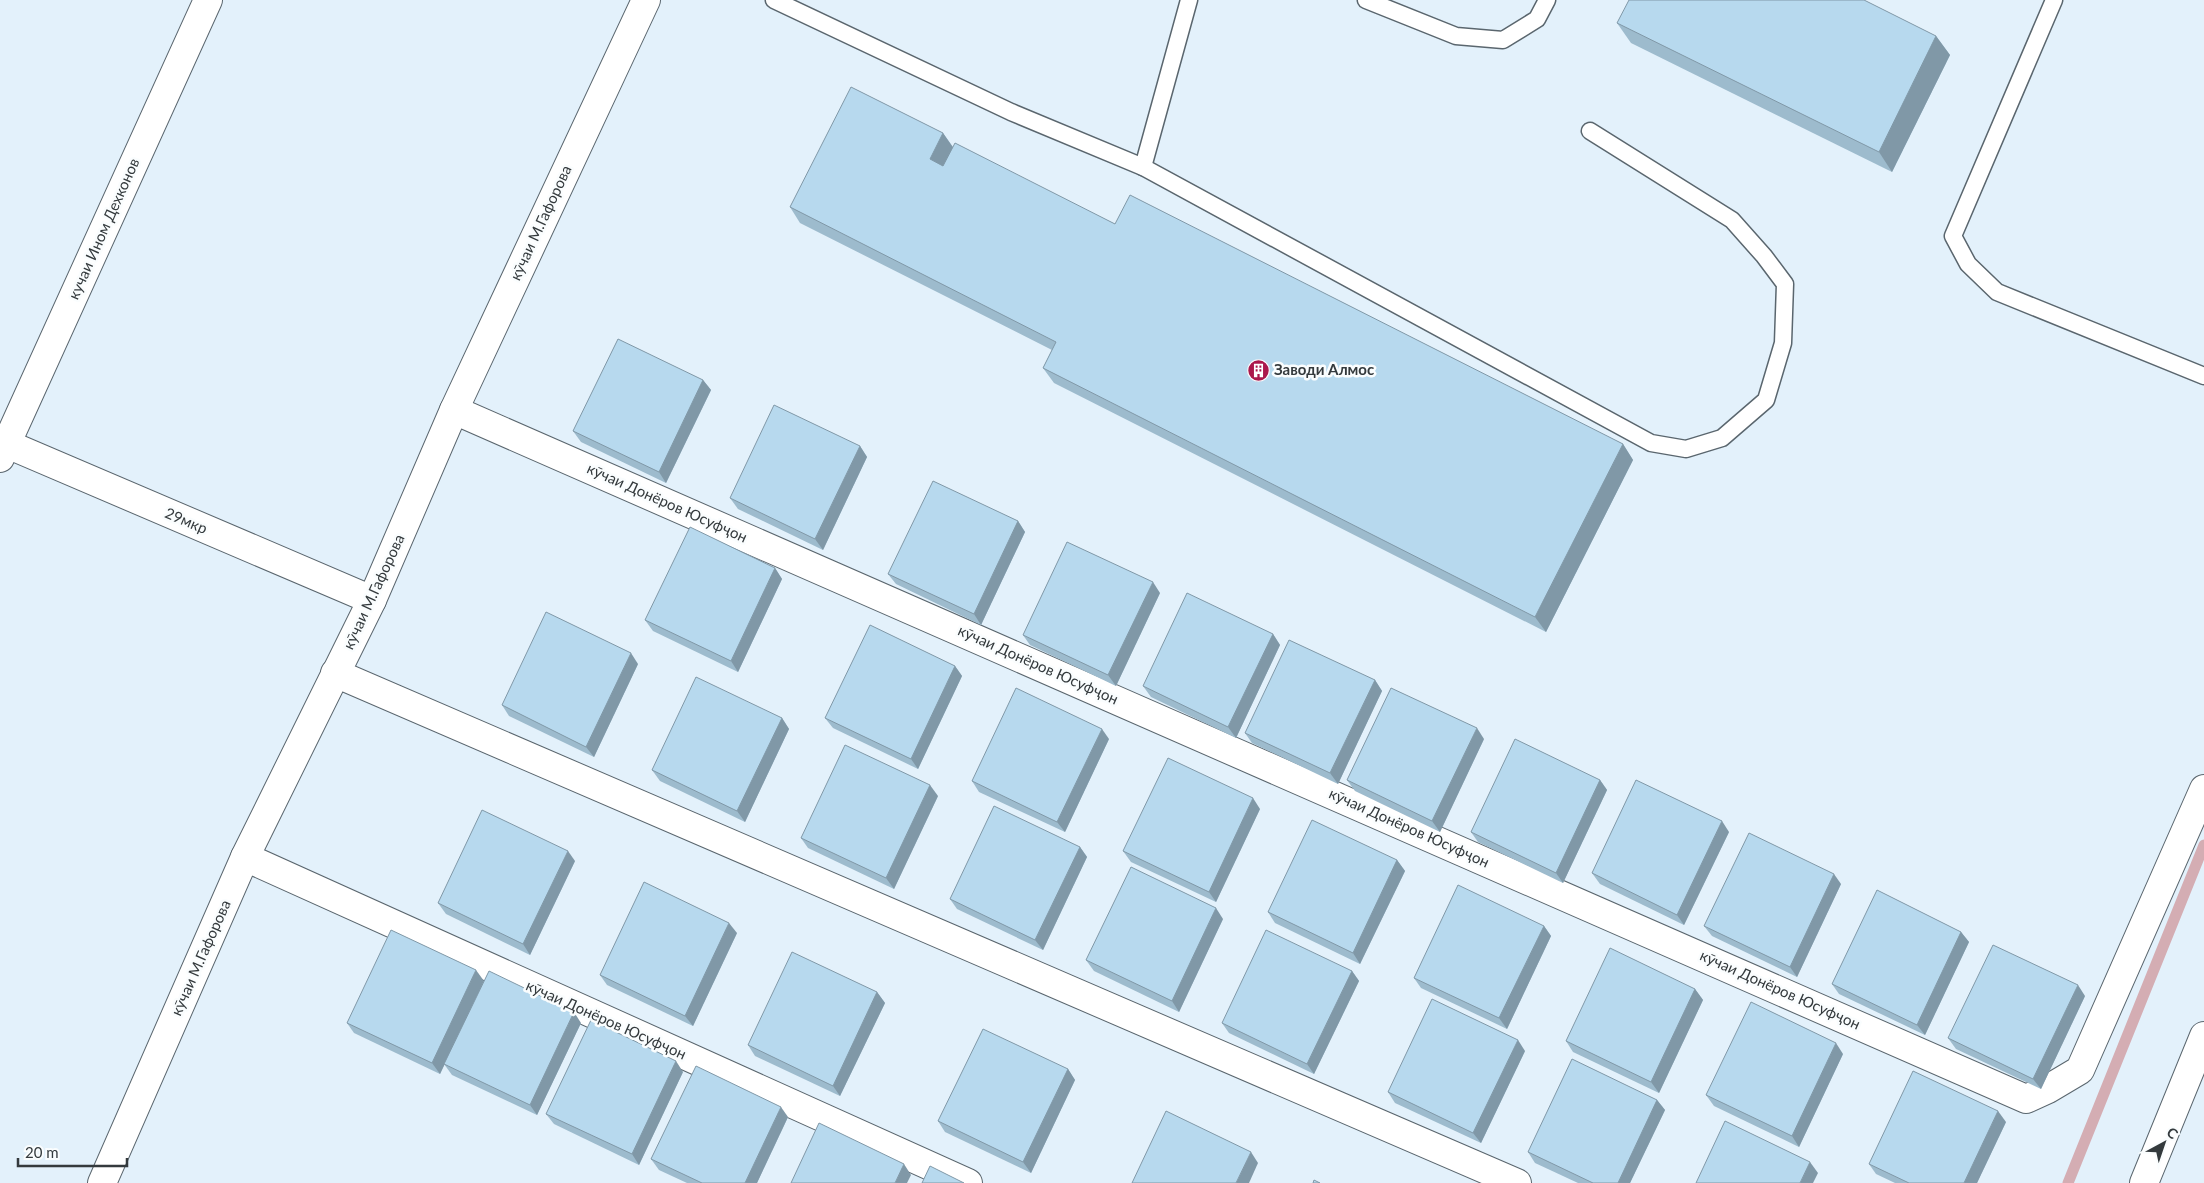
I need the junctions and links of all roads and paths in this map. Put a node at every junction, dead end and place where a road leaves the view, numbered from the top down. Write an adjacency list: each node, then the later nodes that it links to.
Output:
1 (208, 0): 12 (street, кучаи Ином Дехконов)
2 (646, 0): 11 (street, кӯчаи М.Гафорова)
3 (774, 0): 9 (lane)
4 (1189, 0): 9 (lane)
5 (1366, 0): 6 (lane)
6 (1547, 0)
7 (2054, 0): 10 (lane)
8 (1590, 130): 9 (lane)
9 (1143, 167)
10 (2204, 376)
11 (454, 410): 13 (street, кӯчаи М.Гафорова); 15 (street, кӯчаи Донёров Юсуфҷон)
12 (2, 448): 13 (street, 29мкр)
13 (372, 600): 14 (street, кӯчаи М.Гафорова)
14 (335, 673): 16 (street, кӯчаи М.Гафорова); 20 (street)
15 (2204, 789)
16 (245, 857): 18 (street, кӯчаи М.Гафорова); 19 (street, кӯчаи Донёров Юсуфҷон)
17 (2204, 1036): 21 (street)
18 (102, 1183)
19 (968, 1183)
20 (1517, 1183)
21 (2144, 1183)

